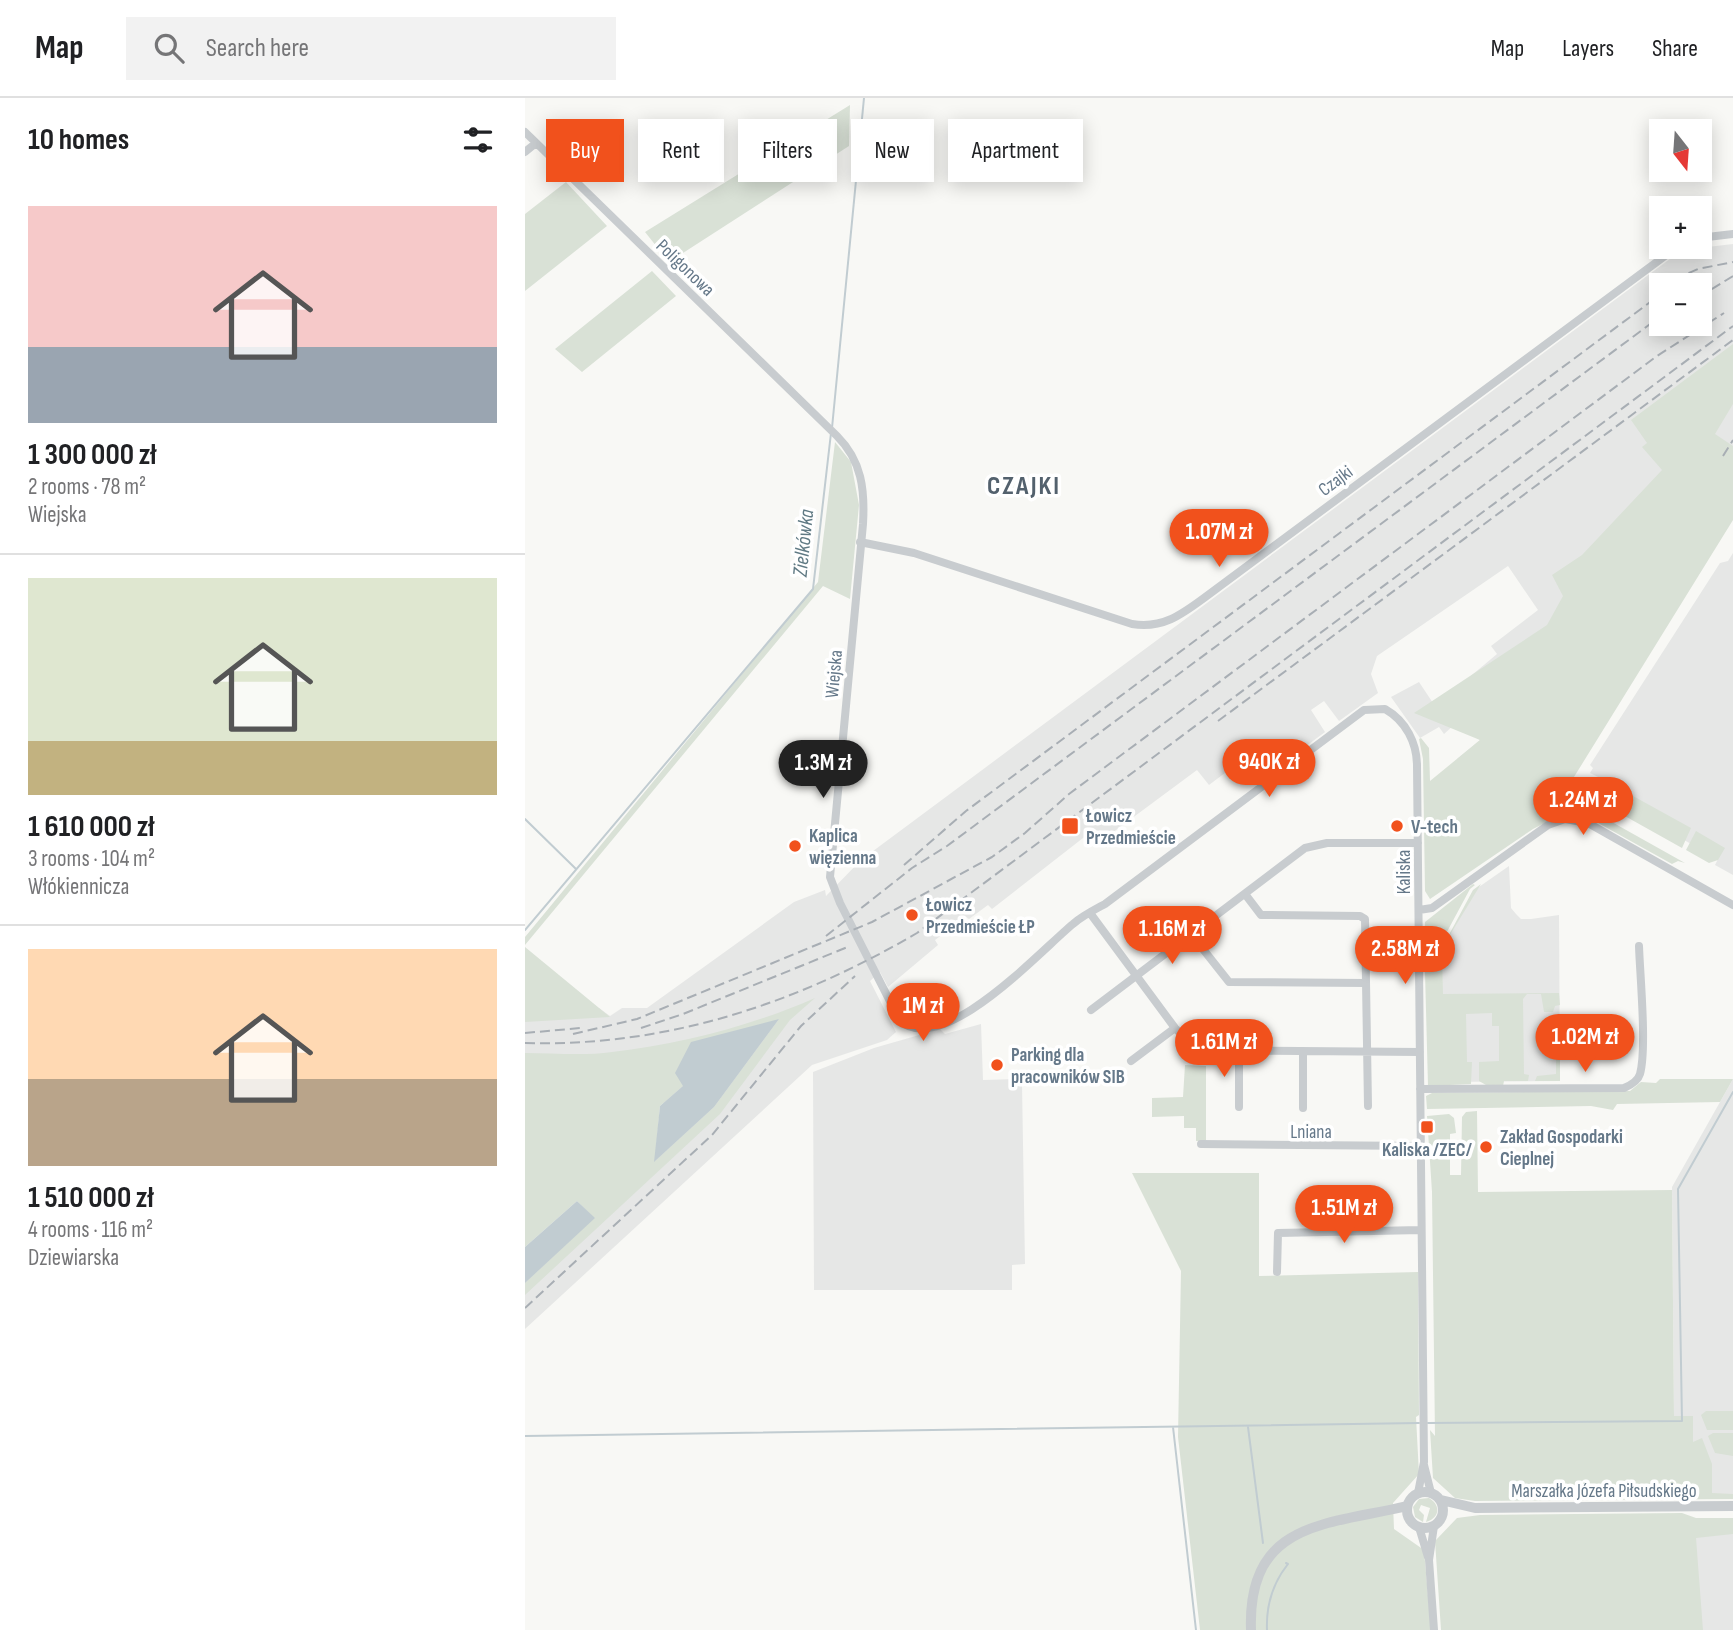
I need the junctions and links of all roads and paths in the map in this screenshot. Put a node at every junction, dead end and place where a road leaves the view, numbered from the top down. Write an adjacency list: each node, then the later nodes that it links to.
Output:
1 (525, 132): 2 (street, Poligonowa)
2 (536, 143): 3 (street); 7 (street, Poligonowa)
3 (525, 152)
4 (1733, 234): 5 (street)
5 (1712, 236)
6 (1661, 259): 8 (street, Czajki)
7 (837, 436): 8 (street, Wiejska)
8 (860, 542): 19 (street, Wiejska)
9 (1418, 843): 10 (street); 12 (street, Kaliska); 13 (street, Kaliska)
10 (1245, 894): 14 (street); 17 (street)
11 (1733, 905): 12 (street)
12 (1419, 910): 24 (street, Kaliska)
13 (1090, 913): 16 (street); 19 (street, Kaliska)
14 (1191, 934): 16 (street); 17 (street)
15 (1639, 946): 26 (street)
16 (1136, 976): 18 (street); 20 (street)
17 (1366, 983): 23 (street)
18 (1091, 1010)
19 (908, 1028)
20 (1175, 1028): 21 (street); 25 (street)
21 (1239, 1052): 22 (street); 28 (street)
22 (1303, 1052): 23 (street); 29 (street)
23 (1368, 1052): 24 (street); 27 (street)
24 (1420, 1052): 26 (street, Kaliska)
25 (1131, 1061)
26 (1420, 1089): 31 (street, Kaliska)
27 (1368, 1106)
28 (1239, 1107)
29 (1303, 1108)
30 (1201, 1144): 31 (street, Lniana)
31 (1421, 1146): 32 (street, Kaliska)
32 (1421, 1230): 33 (street); 34 (street, Kaliska)
33 (1277, 1272)
34 (1424, 1462): 35 (street, Kaliska); 36 (street, Kaliska)
35 (1418, 1493): 36 (street); 38 (street)
36 (1431, 1493): 37 (street)
37 (1441, 1500): 40 (street, Marszałka Józefa Piłsudskiego); 43 (street)
38 (1407, 1506): 41 (street); 42 (street)
39 (1733, 1506): 40 (street, Marszałka Józefa Piłsudskiego)
40 (1475, 1508): 43 (street, Marszałka Józefa Piłsudskiego)
41 (1378, 1514): 42 (street); 46 (street)
42 (1409, 1518): 44 (street)
43 (1438, 1521): 44 (street); 45 (street)
44 (1419, 1527): 45 (street)
45 (1429, 1560): 47 (street)
46 (1251, 1630)
47 (1434, 1630)

